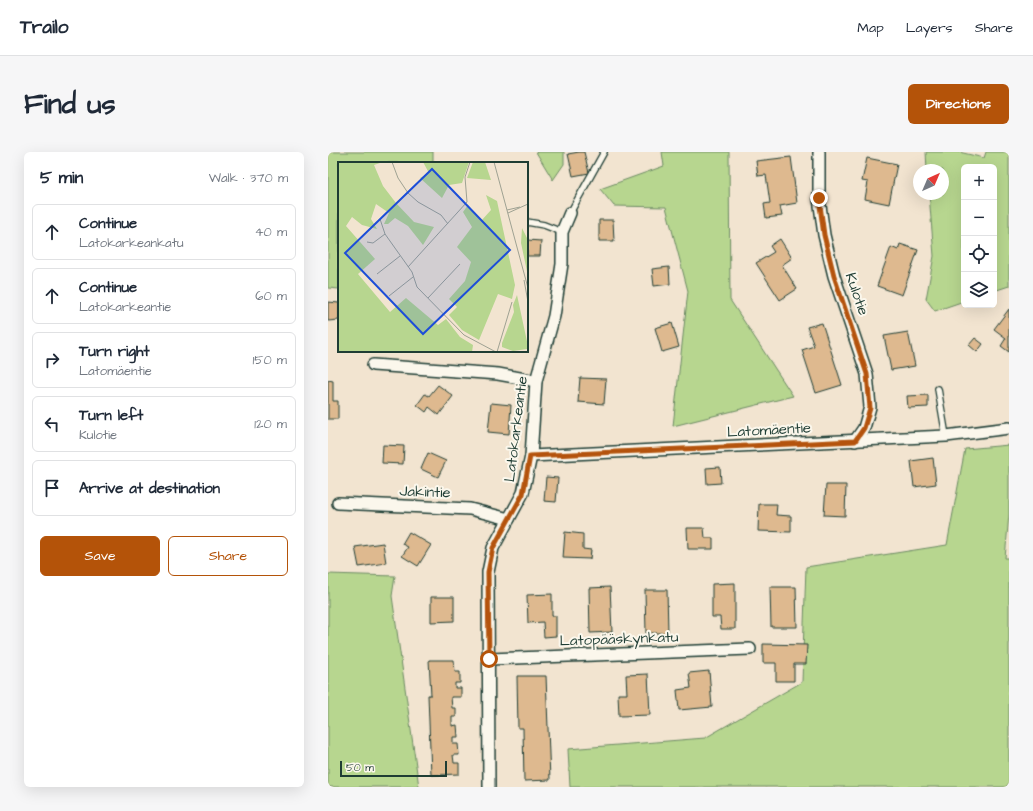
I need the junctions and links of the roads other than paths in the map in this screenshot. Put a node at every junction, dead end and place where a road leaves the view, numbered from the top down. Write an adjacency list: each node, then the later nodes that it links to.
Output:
1 (604, 152): 3 (lane)
2 (819, 152): 11 (street, Kulotie)
3 (570, 214): 5 (street, Latokarkeantie)
4 (528, 222): 5 (lane)
5 (562, 232): 7 (street, Latokarkeantie)
6 (373, 365): 7 (street)
7 (536, 381): 12 (street, Latokarkeantie)
8 (938, 389): 10 (lane)
9 (1009, 428): 10 (street, Latomäentie)
10 (946, 436): 11 (street, Latomäentie)
11 (855, 441): 12 (street, Latomäentie)
12 (530, 456): 14 (street, Latokarkeantie)
13 (338, 503): 14 (street, Jakintie)
14 (509, 519): 16 (street, Latokarkeantie)
15 (750, 649): 16 (street, Latopääskynkatu)
16 (489, 659): 17 (street, Latokarkeantie)
17 (489, 787)

